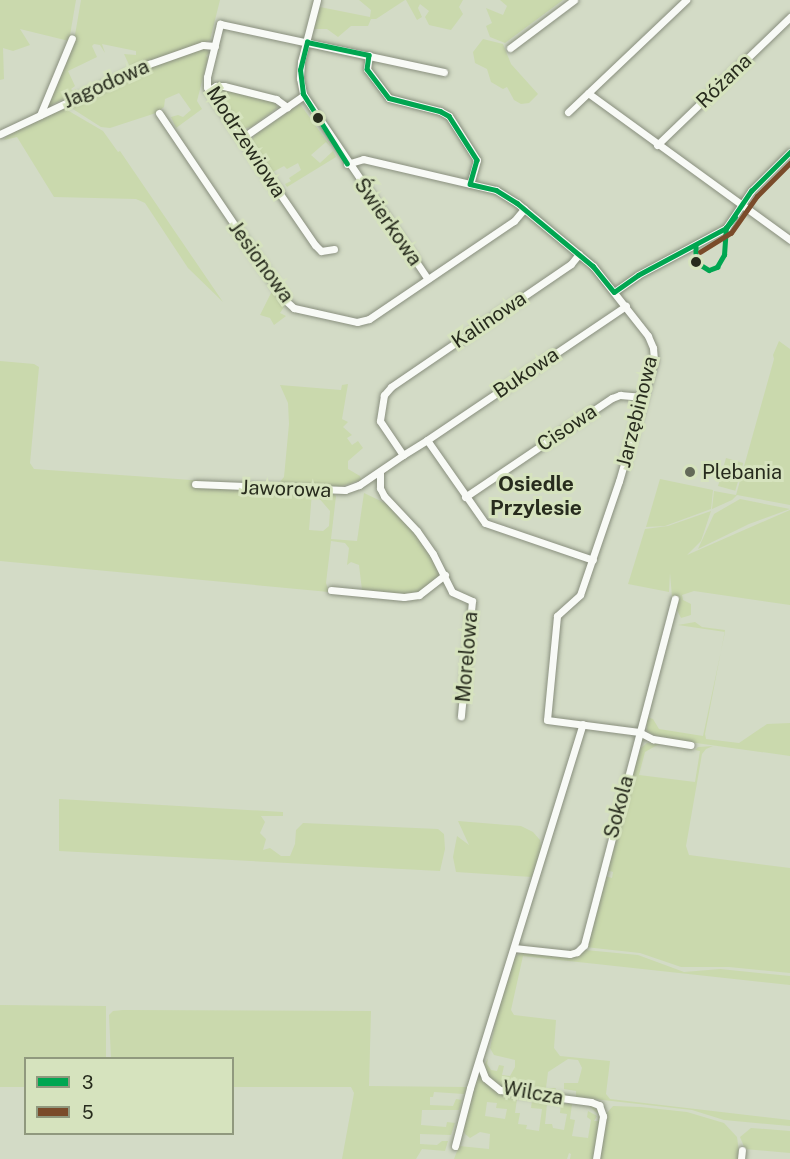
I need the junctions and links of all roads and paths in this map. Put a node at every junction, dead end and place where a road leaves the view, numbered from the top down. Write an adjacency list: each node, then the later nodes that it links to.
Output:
1 (317, 0): 6 (street, Świerkowa)
2 (574, 0): 8 (street)
3 (686, 0): 12 (street)
4 (790, 17): 20 (street, Różana)
5 (72, 38): 17 (street)
6 (307, 42): 7 (street, Modrzewiowa); 9 (street, Modrzewiowa); 13 (street, Świerkowa)
7 (215, 46): 11 (street, Modrzewiowa); 17 (street, Jagodowa)
8 (510, 48)
9 (369, 56): 10 (street, Modrzewiowa); 23 (street)
10 (444, 72)
11 (209, 90): 14 (street); 19 (street, Modrzewiowa)
12 (588, 93): 15 (street); 20 (street)
13 (304, 95): 14 (street); 22 (street, Świerkowa)
14 (287, 107): 19 (street)
15 (568, 112)
16 (159, 113): 29 (street, Jesionowa)
17 (40, 115): 18 (street, Jagodowa)
18 (0, 134)
19 (242, 138): 27 (street, Modrzewiowa)
20 (657, 145): 24 (street)
21 (790, 152): 24 (street)
22 (347, 164): 23 (street, Jarzębinowa); 29 (street, Świerkowa)
23 (470, 184): 25 (street, Jarzębinowa)
24 (742, 205): 26 (street); 30 (street)
25 (524, 209): 28 (street, Jarzębinowa); 29 (street, Jesionowa)
26 (790, 240)
27 (334, 249)
28 (579, 254): 30 (street, Jarzębinowa); 34 (street, Kalinowa)
29 (428, 279)
30 (614, 292): 31 (street, Jarzębinowa)
31 (626, 306): 32 (street, Jarzębinowa); 33 (street, Bukowa)
32 (643, 397): 37 (street, Cisowa); 38 (street, Jarzębinowa)
33 (427, 440): 34 (street, Bukowa); 37 (street)
34 (403, 455): 35 (street, Jaworowa)
35 (380, 472): 36 (street, Jaworowa); 39 (street)
36 (195, 484)
37 (465, 496): 38 (street)
38 (593, 560): 43 (street, Jarzębinowa)
39 (445, 575): 40 (street); 42 (street, Morelowa)
40 (331, 590)
41 (675, 599): 44 (street, Sokola)
42 (461, 716)
43 (583, 724): 44 (street); 46 (street)
44 (639, 732): 45 (street); 46 (street, Sokola)
45 (691, 745)
46 (514, 949): 47 (street)
47 (479, 1061): 48 (street); 50 (street, Wilcza)
48 (455, 1146)
49 (742, 1150): 51 (street)
50 (597, 1159)
51 (741, 1159)

